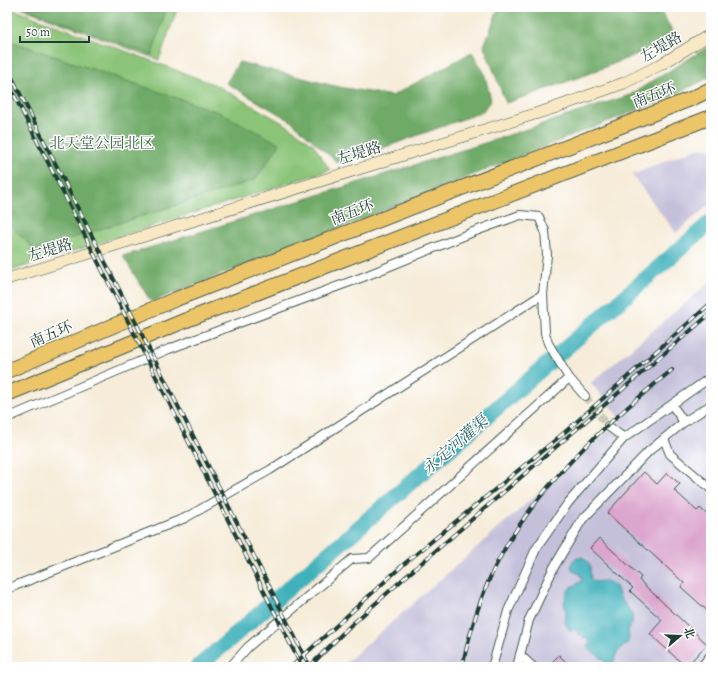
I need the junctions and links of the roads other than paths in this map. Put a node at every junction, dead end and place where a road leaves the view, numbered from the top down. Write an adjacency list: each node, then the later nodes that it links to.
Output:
1 (711, 34): 4 (main road, 左堤路)
2 (711, 89): 6 (highway, 南五环)
3 (711, 117): 9 (highway)
4 (7, 279)
5 (543, 294): 8 (street); 13 (street); 19 (street)
6 (7, 371)
7 (711, 377): 11 (street)
8 (569, 378): 10 (street); 22 (street)
9 (7, 394)
10 (585, 396)
11 (672, 405): 14 (street); 16 (street)
12 (711, 405): 14 (street)
13 (7, 418)
14 (684, 422): 17 (street)
15 (608, 426): 16 (street)
16 (624, 438): 23 (street)
17 (664, 439): 18 (street); 20 (street)
18 (711, 489)
19 (7, 589)
20 (520, 655): 24 (street); 25 (street)
21 (711, 655): 26 (street)
22 (230, 667)
23 (492, 667)
24 (517, 667)
25 (533, 667)
26 (701, 667)

